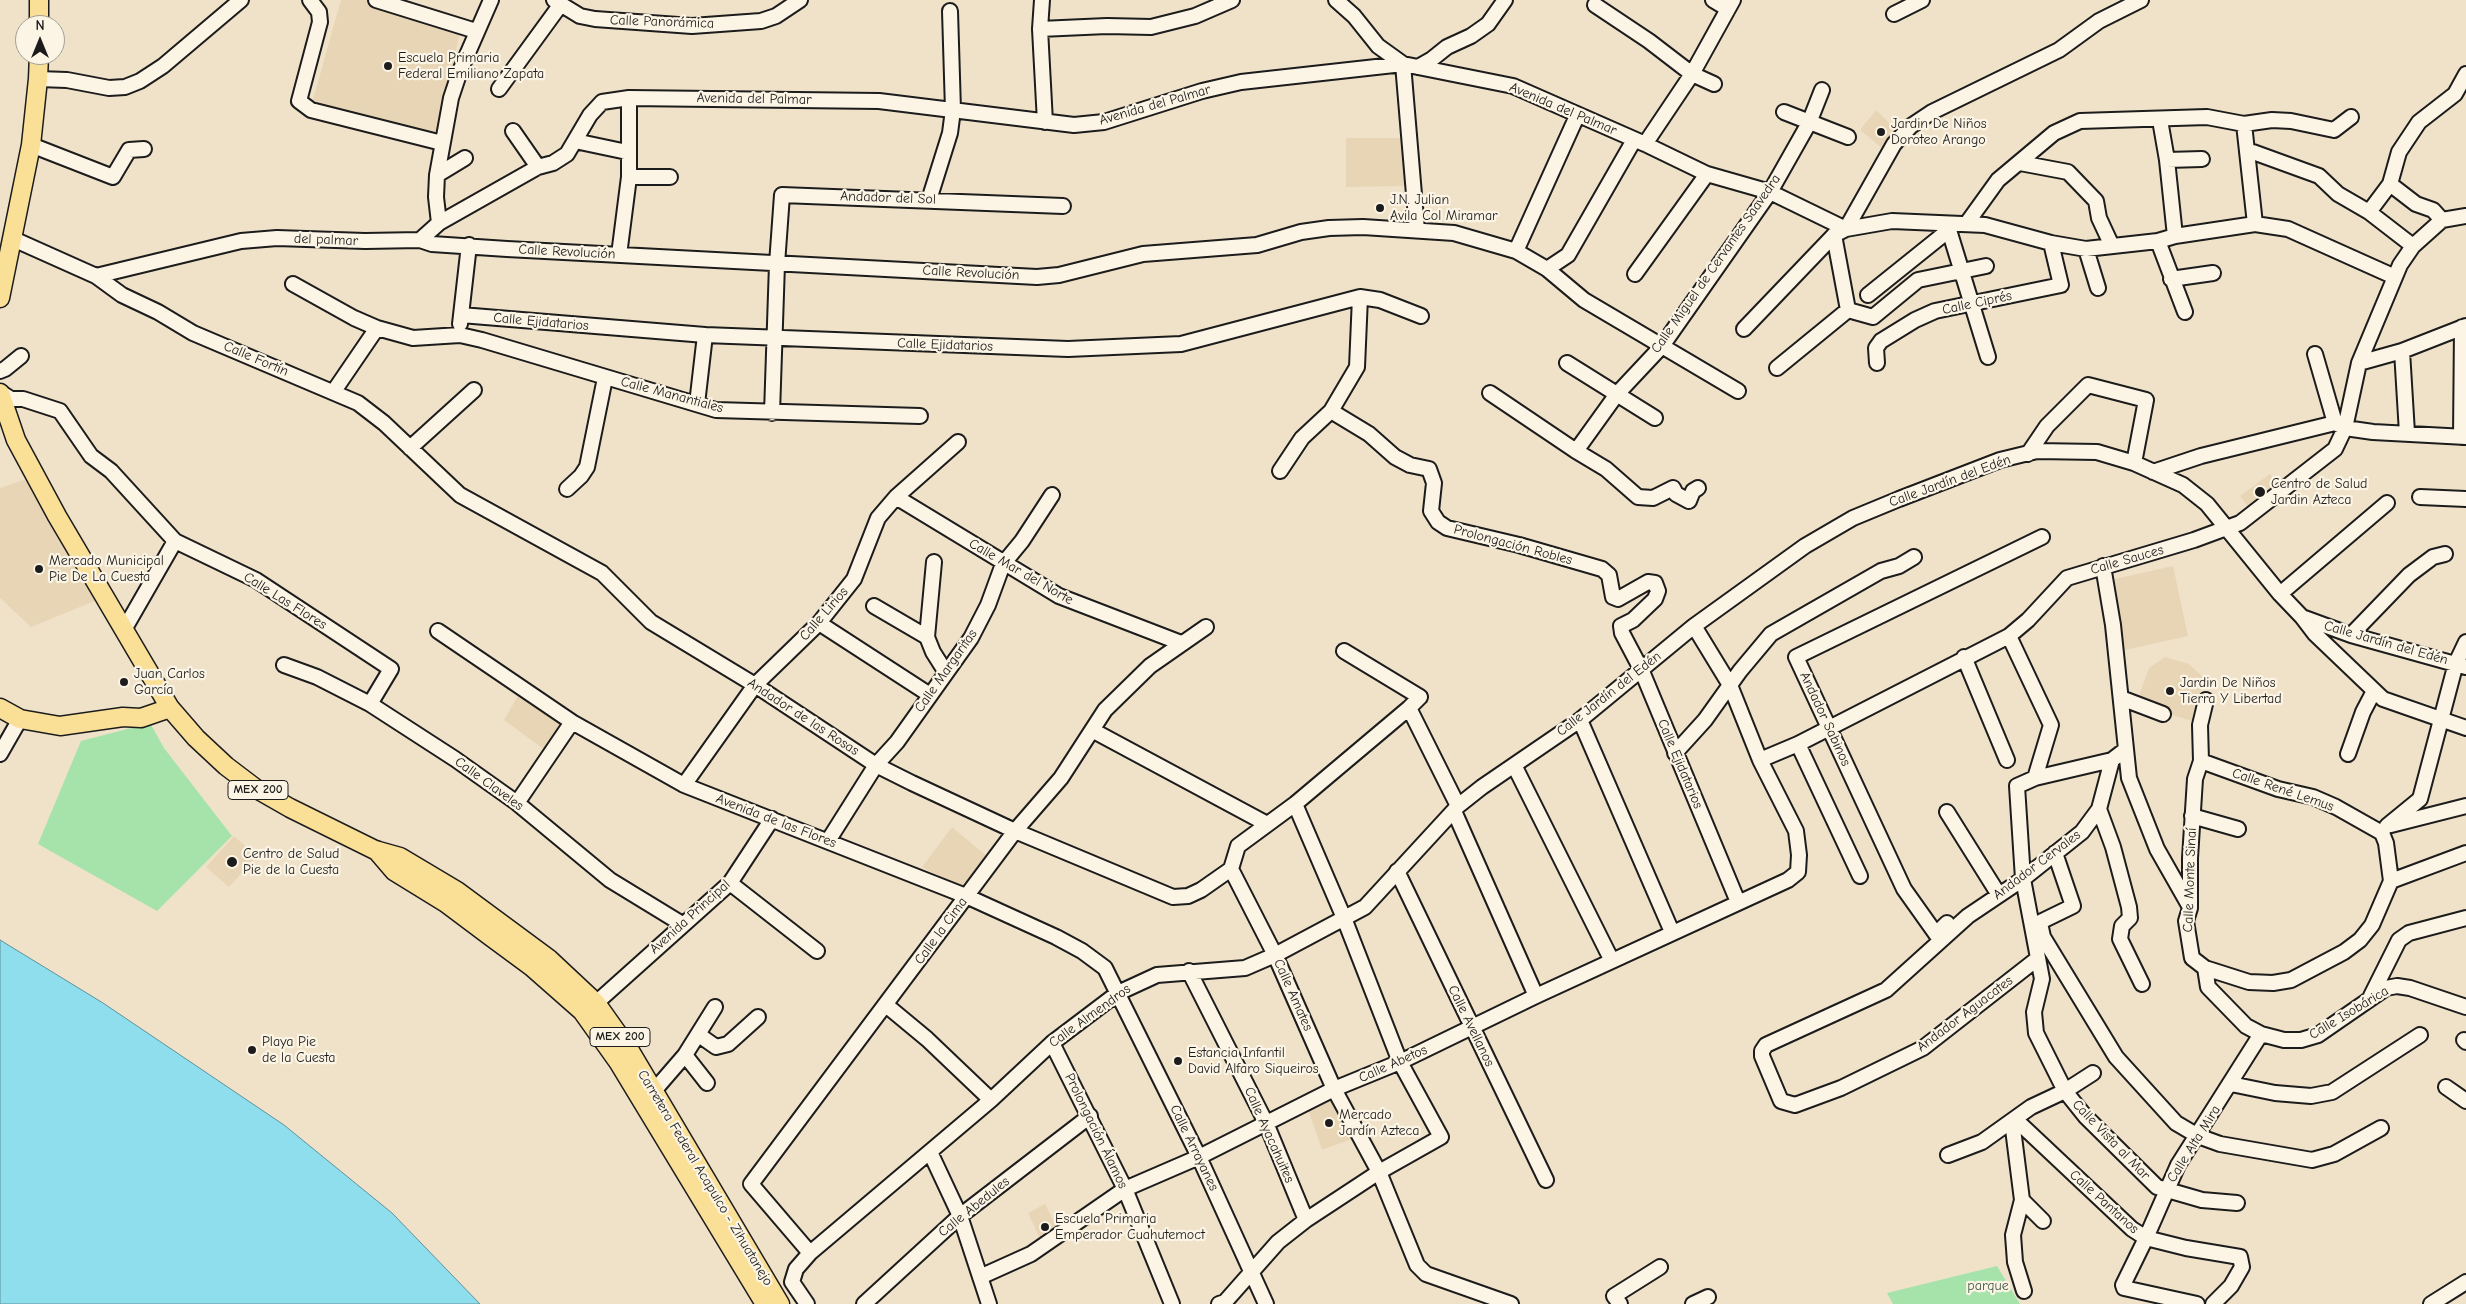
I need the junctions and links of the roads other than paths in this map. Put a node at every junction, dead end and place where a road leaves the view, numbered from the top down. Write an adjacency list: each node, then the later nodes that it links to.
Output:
1 (39, 0): 19 (main road)
2 (241, 0): 27 (street)
3 (310, 0): 45 (street)
4 (376, 0): 21 (street)
5 (491, 0): 21 (street)
6 (800, 0): 14 (street, Calle Panorámica)
7 (1042, 0): 20 (street)
8 (1232, 0): 20 (street)
9 (1336, 0): 22 (street)
10 (1505, 0): 24 (street)
11 (1713, 0): 15 (street)
12 (1922, 0): 18 (street)
13 (2136, 1): 71 (street)
14 (558, 2): 29 (street)
15 (1730, 4): 25 (street)
16 (1594, 5): 25 (street)
17 (950, 11): 33 (street)
18 (1894, 14)
19 (39, 15)
20 (1040, 29): 38 (street)
21 (476, 31): 45 (street)
22 (1403, 64): 24 (street, Avenida del Palmar); 38 (street, Avenida del Palmar); 70 (street)
23 (39, 65): 27 (main road)
24 (1418, 67): 35 (street, Avenida del Palmar)
25 (1692, 74): 28 (street); 44 (street)
26 (2466, 74): 31 (street)
27 (38, 79): 46 (main road)
28 (1714, 84)
29 (499, 89)
30 (1822, 90): 39 (street, Calle Miguel de Cervantes Saavedra)
31 (2461, 92): 59 (street)
32 (629, 98): 33 (street, Avenida del Palmar); 43 (street, Avenida del Palmar); 48 (street)
33 (953, 110): 38 (street, Avenida del Palmar); 61 (street)
34 (1784, 112): 39 (street)
35 (1577, 116): 44 (street, Avenida del Palmar); 81 (street)
36 (2351, 117): 40 (street)
37 (2160, 120): 40 (street); 52 (street); 53 (street)
38 (1045, 122)
39 (1809, 123): 42 (street); 60 (street, Calle Miguel de Cervantes Saavedra)
40 (2244, 124): 49 (street)
41 (513, 130): 54 (street)
42 (1848, 137)
43 (575, 141): 48 (street); 54 (street)
44 (1639, 142): 55 (street, Avenida del Palmar); 85 (street)
45 (442, 143): 56 (street)
46 (31, 146): 47 (street); 73 (main road)
47 (144, 150)
48 (627, 152): 57 (street)
49 (2247, 152): 63 (street); 68 (street)
50 (465, 158): 56 (street)
51 (2202, 159): 52 (street)
52 (2167, 160): 72 (street)
53 (2020, 163): 67 (street); 78 (street)
54 (538, 168): 66 (street)
55 (1707, 174): 60 (street, Avenida del Palmar); 88 (street)
56 (437, 175): 66 (street)
57 (629, 177): 58 (street); 82 (street)
58 (670, 177)
59 (2390, 184): 63 (street); 65 (street)
60 (1770, 192): 71 (street, Avenida del Palmar); 108 (street, Calle Miguel de Cervantes Saavedra)
61 (930, 200): 62 (street, Andador del Sol); 83 (street, Andador del Sol)
62 (1063, 206)
63 (2369, 212): 79 (street)
64 (2466, 216): 65 (street)
65 (2442, 220): 79 (street, Calle Sauces)
66 (439, 223): 74 (street)
67 (1967, 223): 69 (street); 76 (street)
68 (2255, 224): 72 (street); 90 (street)
69 (1949, 227): 71 (street); 86 (street); 95 (street)
70 (1418, 230): 81 (street, Calle Revolución); 83 (street, Calle Revolución)
71 (1840, 232): 98 (street); 104 (street)
72 (2175, 236): 75 (street)
73 (12, 238): 89 (street); 93 (main road)
74 (420, 240): 77 (street, Calle Revolución); 89 (street, del palmar)
75 (2158, 241): 78 (street); 91 (street)
76 (2051, 243): 80 (street); 97 (street, Calle Ciprés)
77 (469, 245): 82 (street, Calle Revolución); 100 (street)
78 (2112, 246): 80 (street)
79 (2413, 246): 90 (street, Calle Sauces)
80 (2086, 249): 94 (street)
81 (1516, 251): 85 (street, Calle Revolución)
82 (619, 255): 83 (street, Calle Revolución)
83 (777, 264): 107 (street)
84 (1986, 266): 86 (street)
85 (1547, 269): 108 (street, Calle Revolución)
86 (1963, 272): 97 (street); 98 (street)
87 (2213, 273): 91 (street)
88 (1635, 274)
89 (96, 276): 120 (street, Calle Fortín)
90 (2395, 277): 115 (street, Calle Sauces)
91 (2171, 279): 99 (street)
92 (293, 284): 103 (street)
93 (1, 286)
94 (2098, 288)
95 (1868, 295)
96 (1360, 297): 101 (street, Calle Ejidatarios); 107 (street, Calle Ejidatarios); 126 (street)
97 (1971, 304): 112 (street); 114 (street, Calle Ciprés)
98 (1848, 310): 116 (street)
99 (2185, 312)
100 (461, 315): 105 (street); 106 (street, Calle Ejidatarios)
101 (1421, 316)
102 (2464, 327): 109 (street); 132 (street)
103 (377, 328): 105 (street); 120 (street)
104 (1744, 329)
105 (460, 335): 118 (street, Calle Manantiales)
106 (705, 335): 107 (street, Calle Ejidatarios); 125 (street)
107 (775, 339): 127 (street)
108 (1662, 346): 121 (street, Calle Revolución); 124 (street, Calle Miguel de Cervantes Saavedra)
109 (2402, 351): 115 (street); 131 (street)
110 (2315, 354): 130 (street)
111 (21, 356): 117 (street)
112 (1988, 357)
113 (1566, 363): 124 (street)
114 (1877, 363)
115 (2359, 363): 130 (street, Calle Sauces)
116 (1777, 368)
117 (0, 371)
118 (605, 378): 125 (street, Calle Manantiales); 141 (street)
119 (474, 390): 134 (street)
120 (334, 391): 134 (street, Calle Fortín)
121 (1738, 391)
122 (1490, 392): 135 (street)
123 (0, 393): 149 (street); 162 (main road, Carretera Federal Acapulco - Zihuatanejo / MEX 200)
124 (1617, 394): 129 (street); 135 (street, Calle Miguel de Cervantes Saavedra)
125 (697, 404): 127 (street, Calle Manantiales)
126 (1331, 411): 138 (street); 159 (street, Prolongación Robles)
127 (772, 413): 128 (street, Calle Manantiales)
128 (920, 416)
129 (1654, 418)
130 (2340, 425): 131 (street); 139 (street); 147 (street, Calle Sauces)
131 (2407, 433): 132 (street)
132 (2463, 437)
133 (958, 442): 143 (street, Calle Lirios)
134 (410, 448): 175 (street, Andador de las Rosas)
135 (1576, 452): 140 (street)
136 (2028, 454): 137 (street, Calle Jardín del Edén); 137 (street); 160 (street, Calle Jardín del Edén)
137 (2134, 463): 139 (street, Calle Jardín del Edén)
138 (1280, 471)
139 (2153, 472): 147 (street, Calle Jardín del Edén)
140 (1698, 488)
141 (567, 490)
142 (1052, 495): 153 (street, Calle Margaritas)
143 (896, 497): 153 (street, Calle Mar del Norte); 158 (street, Calle Lirios)
144 (2420, 497): 145 (street)
145 (2466, 499)
146 (2386, 502): 155 (street)
147 (2227, 527): 154 (street, Calle Sauces); 155 (street, Calle Jardín del Edén)
148 (2042, 537): 190 (street, Andador Sabinos)
149 (175, 541): 162 (street); 182 (street, Calle Las Flores)
150 (2445, 554): 164 (street)
151 (1914, 557): 176 (street)
152 (934, 562): 166 (street)
153 (1003, 564): 168 (street, Calle Mar del Norte); 174 (street, Calle Margaritas)
154 (2103, 566): 165 (street, Calle Sauces); 179 (street)
155 (2280, 594): 157 (street, Calle Jardín del Edén)
156 (874, 606): 166 (street)
157 (2302, 617): 164 (street, Calle Jardín del Edén); 177 (street)
158 (819, 623): 175 (street, Calle Lirios); 178 (street)
159 (1621, 626): 173 (street, Calle Ejidatarios)
160 (1694, 626): 173 (street, Calle Jardín del Edén); 176 (street)
161 (1206, 627): 168 (street, Calle la Cima)
162 (125, 628): 181 (main road, Carretera Federal Acapulco - Zihuatanejo / MEX 200)
163 (438, 631): 189 (street, Avenida de las Flores)
164 (2352, 635): 171 (street, Calle Jardín del Edén)
165 (2009, 636): 170 (street, Calle Sauces); 204 (street)
166 (927, 637): 174 (street)
167 (2466, 642): 171 (street)
168 (1181, 644): 192 (street, Calle la Cima)
169 (1344, 651): 184 (street)
170 (1964, 657): 190 (street, Calle Sauces); 199 (street)
171 (2461, 665): 187 (street)
172 (284, 666): 182 (street, Calle Claveles)
173 (1641, 669): 188 (street, Calle Jardín del Edén); 196 (street, Calle Ejidatarios)
174 (946, 671): 178 (street, Calle Margaritas)
175 (755, 685): 202 (street, Andador de las Rosas); 205 (street, Calle Lirios)
176 (1730, 685): 196 (street); 198 (street)
177 (2374, 691): 187 (street); 197 (street)
178 (930, 694): 202 (street, Calle Margaritas)
179 (2121, 698): 185 (street); 194 (street)
180 (2206, 700): 201 (street, Calle Monte Sinaí)
181 (166, 703): 186 (main road); 219 (main road, Carretera Federal Acapulco - Zihuatanejo / MEX 200)
182 (370, 704): 206 (street, Calle Claveles)
183 (0, 708): 186 (main road)
184 (1409, 708): 207 (street); 209 (street)
185 (2163, 714)
186 (20, 718): 195 (street)
187 (2442, 718): 191 (street); 216 (street)
188 (1580, 720): 203 (street, Calle Jardín del Edén); 237 (street)
189 (572, 722): 205 (street, Avenida de las Flores); 206 (street)
190 (1828, 728): 193 (street, Calle Sauces); 232 (street, Andador Sabinos)
191 (2466, 728)
192 (1092, 730): 214 (street); 217 (street, Calle la Cima)
193 (1798, 744): 198 (street, Calle Sauces); 224 (street)
194 (2125, 750): 200 (street); 231 (street)
195 (0, 754)
196 (1675, 754): 230 (street, Calle Ejidatarios)
197 (2348, 754)
198 (1760, 760): 230 (street, Calle Abetos)
199 (2006, 760)
200 (2112, 760): 204 (street); 210 (street, Andador Cervales)
201 (2201, 761): 212 (street, Calle Monte Sinaí); 216 (street, Calle René Lemus)
202 (876, 765): 217 (street, Andador de las Rosas); 218 (street, Calle Margaritas)
203 (1514, 765): 209 (street, Calle Jardín del Edén); 241 (street)
204 (2035, 778): 225 (street)
205 (684, 785): 213 (street, Avenida de las Flores)
206 (517, 803): 235 (street, Calle Claveles)
207 (1295, 804): 214 (street); 233 (street)
208 (2466, 806): 216 (street)
209 (1456, 809): 223 (street, Calle Almendros); 246 (street)
210 (2099, 809): 220 (street, Andador Cervales); 244 (street)
211 (1946, 812): 228 (street)
212 (2192, 816): 215 (street); 231 (street, Calle Monte Sinaí)
213 (772, 820): 218 (street, Avenida de las Flores); 227 (street, Avenida Principal)
214 (1267, 824): 222 (street)
215 (2238, 829)
216 (2384, 829): 226 (street)
217 (1015, 831): 222 (street, Andador de las Rosas); 229 (street, Calle la Cima)
218 (828, 841): 229 (street, Avenida de las Flores)
219 (376, 850): 248 (main road, Carretera Federal Acapulco - Zihuatanejo / MEX 200); 295 (main road, Carretera Federal Acapulco - Zihuatanejo / MEX 200)
220 (2055, 853): 225 (street, Andador Cervales); 236 (street)
221 (2466, 853): 226 (street)
222 (1231, 869): 239 (street, Calle Amates)
223 (1397, 871): 233 (street, Calle Almendros); 253 (street, Calle Avellanos)
224 (1860, 876)
225 (2023, 879): 228 (street, Andador Cervales); 236 (street)
226 (2391, 881): 242 (street)
227 (730, 883): 235 (street, Avenida Principal); 238 (street)
228 (1999, 895): 232 (street, Andador Cervales)
229 (966, 896): 245 (street, Avenida de las Flores); 249 (street, Calle la Cima)
230 (1738, 902): 237 (street, Calle Abetos)
231 (2190, 908): 242 (street, Calle Monte Sinaí)
232 (1968, 916): 258 (street, Andador Cervales)
233 (1344, 918): 239 (street, Calle Almendros); 260 (street)
234 (2466, 918): 247 (street)
235 (682, 924): 248 (street, Avenida Principal)
236 (2036, 924): 240 (street); 274 (street)
237 (1672, 932): 241 (street, Calle Abetos)
238 (817, 951)
239 (1276, 955): 243 (street, Calle Almendros); 265 (street, Calle Amates)
240 (2037, 959): 258 (street, Andador Aguacates); 266 (street, Calle Vista al Mar)
241 (1612, 961): 246 (street, Calle Abetos)
242 (2205, 968): 254 (street, Calle Isobárica)
243 (1190, 971): 245 (street, Calle Almendros); 272 (street, Calle Ayacahuites)
244 (2142, 984)
245 (1118, 993): 257 (street, Calle Almendros); 277 (street, Calle Arrayanes)
246 (1536, 996): 253 (street, Calle Abetos)
247 (2369, 999): 251 (street, Calle Isobárica); 254 (street, Calle Isobárica)
248 (596, 1003): 267 (main road, Carretera Federal Acapulco - Zihuatanejo / MEX 200)
249 (886, 1005): 268 (street); 288 (street, Calle la Cima)
250 (715, 1007): 255 (street)
251 (2466, 1007)
252 (758, 1017): 255 (street)
253 (1472, 1027): 260 (street, Calle Abetos); 279 (street, Calle Avellanos)
254 (2261, 1034): 263 (street, Calle Alta Mira)
255 (699, 1035): 259 (street)
256 (2420, 1035): 263 (street)
257 (1052, 1042): 268 (street, Calle Almendros); 270 (street, Prolongación Álamos)
258 (1762, 1051)
259 (685, 1055): 262 (street); 267 (street)
260 (1400, 1062): 265 (street, Calle Abetos); 278 (street)
261 (2093, 1073): 266 (street)
262 (707, 1083)
263 (2231, 1084): 274 (street, Calle Alta Mira)
264 (2446, 1087): 269 (street)
265 (1334, 1089): 272 (street, Calle Abetos); 278 (street, Calle Amates)
266 (2065, 1091): 271 (street); 281 (street, Calle Vista al Mar)
267 (653, 1092): 296 (main road, Carretera Federal Acapulco - Zihuatanejo / MEX 200)
268 (991, 1100): 275 (street, Calle Almendros)
269 (2466, 1101)
270 (1090, 1116): 280 (street, Prolongación Álamos); 284 (street, Calle Abedules)
271 (2013, 1120): 276 (street); 282 (street); 287 (street, Calle Pantanos)
272 (1266, 1123): 277 (street, Calle Abetos); 285 (street, Calle Ayacahuites)
273 (2381, 1128): 274 (street)
274 (2198, 1136): 281 (street, Calle Alta Mira)
275 (930, 1152): 284 (street); 288 (street, Calle Almendros)
276 (1948, 1155)
277 (1199, 1157): 280 (street, Calle Abetos); 290 (street, Calle Arrayanes)
278 (1379, 1172): 285 (street); 303 (street, Calle Amates)
279 (1546, 1180)
280 (1125, 1189): 291 (street, Calle Abetos); 300 (street, Prolongación Álamos)
281 (2165, 1191): 283 (street, Calle Vista al Mar); 287 (street, Calle Alta Mira)
282 (2022, 1200): 286 (street); 293 (street)
283 (2237, 1203)
284 (960, 1216): 291 (street); 298 (street, Calle Abedules)
285 (1306, 1220): 290 (street)
286 (2043, 1221)
287 (2146, 1238): 306 (street, Calle Alta Mira); 307 (street, Calle Pantanos)
288 (810, 1253): 297 (street, Calle Almendros)
289 (1660, 1267): 304 (street)
290 (1252, 1272): 301 (street); 302 (street, Calle Arrayanes)
291 (980, 1277): 299 (street)
292 (2466, 1282): 308 (street)
293 (2024, 1291)
294 (1708, 1296): 305 (street)
295 (765, 1304)
296 (780, 1304)
297 (807, 1304)
298 (864, 1304)
299 (989, 1304)
300 (1172, 1304)
301 (1219, 1304)
302 (1266, 1304)
303 (1511, 1304)
304 (1620, 1304)
305 (1692, 1304)
306 (2196, 1304)
307 (2212, 1304)
308 (2431, 1304)

